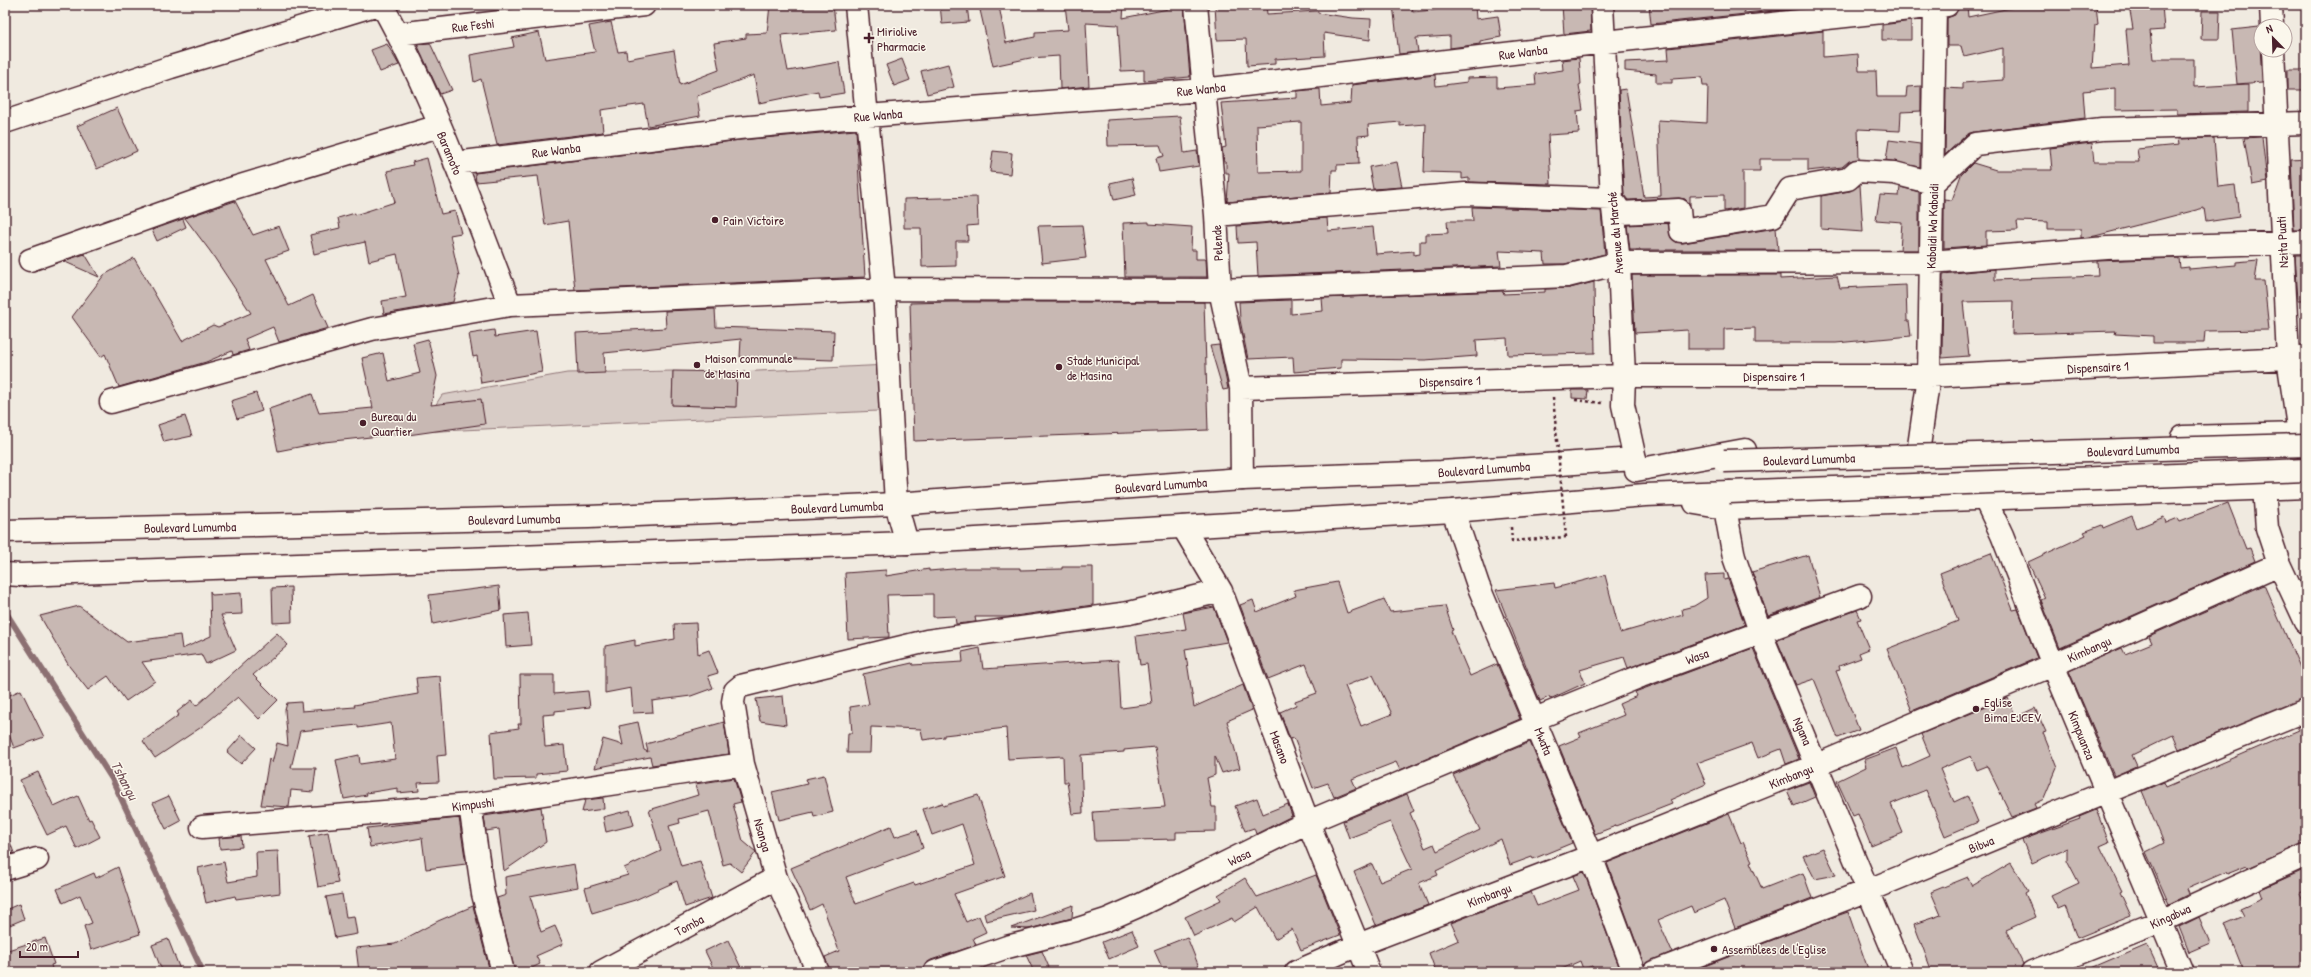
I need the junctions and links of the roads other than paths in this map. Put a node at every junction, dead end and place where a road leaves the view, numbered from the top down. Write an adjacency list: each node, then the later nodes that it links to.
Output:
1 (375, 5): 15 (main road)
2 (382, 5): 10 (main road, Baramoto)
3 (644, 5): 10 (main road, Rue Feshi)
4 (856, 5): 14 (main road)
5 (1196, 5): 13 (main road, Pelende)
6 (1602, 5): 11 (main road, Avenue du Marché)
7 (1939, 5): 11 (main road, Rue Wanba); 20 (main road, Kabaidi Wa Kabaidi)
8 (2271, 5): 9 (main road)
9 (2272, 18)
10 (398, 34): 18 (main road, Baramoto)
11 (1605, 42): 13 (main road, Rue Wanba); 21 (main road, Avenue du Marché)
12 (2273, 58): 16 (main road, Nzita Puati)
13 (1203, 90): 14 (main road, Rue Wanba); 22 (main road, Pelende)
14 (867, 116): 19 (main road, Rue Wanba); 28 (main road)
15 (5, 122)
16 (2276, 123): 17 (main road); 20 (main road); 24 (main road, Nzita Puati)
17 (2306, 123)
18 (439, 126): 19 (main road, Baramoto); 25 (main road)
19 (455, 163): 30 (main road, Baramoto)
20 (1933, 183): 21 (main road); 26 (main road, Kabaidi Wa Kabaidi)
21 (1612, 199): 22 (main road); 27 (main road, Avenue du Marché)
22 (1216, 215): 29 (main road, Pelende)
23 (2306, 242): 24 (main road)
24 (2281, 243): 26 (main road); 31 (main road, Nzita Puati)
25 (30, 260)
26 (1930, 262): 27 (main road); 33 (main road, Kabaidi Wa Kabaidi)
27 (1619, 263): 29 (main road); 32 (main road, Avenue du Marché)
28 (884, 289): 29 (main road); 30 (main road); 45 (main road)
29 (1220, 290): 34 (main road, Pelende)
30 (510, 305): 35 (main road)
31 (2297, 358): 33 (main road, Dispensaire 1); 36 (main road, Nzita Puati)
32 (1624, 376): 33 (main road, Dispensaire 1); 34 (main road, Dispensaire 1); 38 (main road, Avenue du Marché)
33 (1929, 376): 37 (main road, Kabaidi Wa Kabaidi)
34 (1241, 388): 40 (main road, Pelende)
35 (111, 402)
36 (2304, 438): 37 (main road); 38 (main road, Boulevard Lumumba, bridge); 42 (main road)
37 (1919, 446): 38 (main road)
38 (1636, 464): 40 (main road, Boulevard Lumumba)
39 (2306, 470): 44 (main road, Boulevard Lumumba, bridge)
40 (1242, 479): 45 (main road, Boulevard Lumumba)
41 (2306, 487): 42 (main road)
42 (2264, 488): 43 (main road); 50 (main road)
43 (1984, 498): 44 (main road); 56 (main road, Kimpuanza)
44 (1727, 500): 46 (main road, Boulevard Lumumba); 55 (main road, Ngana)
45 (896, 504): 48 (main road, Boulevard Lumumba); 49 (main road)
46 (1453, 511): 47 (main road, Boulevard Lumumba); 58 (main road, Mwata)
47 (1183, 527): 49 (main road, Boulevard Lumumba); 52 (main road, Masano)
48 (10, 531)
49 (907, 543): 51 (main road, Boulevard Lumumba)
50 (2279, 564): 54 (main road); 56 (main road, Kimbangu)
51 (12, 575)
52 (1221, 591): 59 (main road, Nsanga); 63 (main road, Masano)
53 (1860, 596): 55 (main road, Wasa)
54 (2306, 622)
55 (1761, 634): 58 (main road, Wasa); 60 (main road, Ngana)
56 (2053, 665): 60 (main road, Kimbangu); 61 (main road, Kimpuanza)
57 (2306, 710): 61 (main road, Bibwa)
58 (1536, 722): 63 (main road, Wasa); 66 (main road, Mwata)
59 (743, 764): 62 (main road, Kimpushi); 69 (main road, Nsanga)
60 (1817, 765): 66 (main road, Kimbangu); 70 (main road, Ngana)
61 (2106, 793): 70 (main road, Bibwa); 71 (main road, Kimpuanza)
62 (470, 805): 64 (main road, Kimpushi); 73 (main road)
63 (1308, 822): 72 (main road, Masano); 76 (main road, Wasa)
64 (202, 827)
65 (2306, 854): 71 (main road, Kingabwa)
66 (1591, 856): 72 (main road, Kimbangu); 79 (main road, Mwata)
67 (37, 859): 68 (main road)
68 (5, 870)
69 (776, 878): 74 (main road, Tomba); 75 (main road, Nsanga)
70 (1869, 890): 80 (main road, Bibwa); 81 (main road, Ngana)
71 (2161, 921): 82 (main road, Kingabwa); 83 (main road, Kimpuanza)
72 (1358, 945): 77 (main road, Kimbangu); 78 (main road, Masano)
73 (503, 972)
74 (601, 972)
75 (818, 972)
76 (935, 972)
77 (1296, 972)
78 (1369, 972)
79 (1634, 972)
80 (1654, 972)
81 (1902, 972)
82 (2032, 972)
83 (2182, 972)

